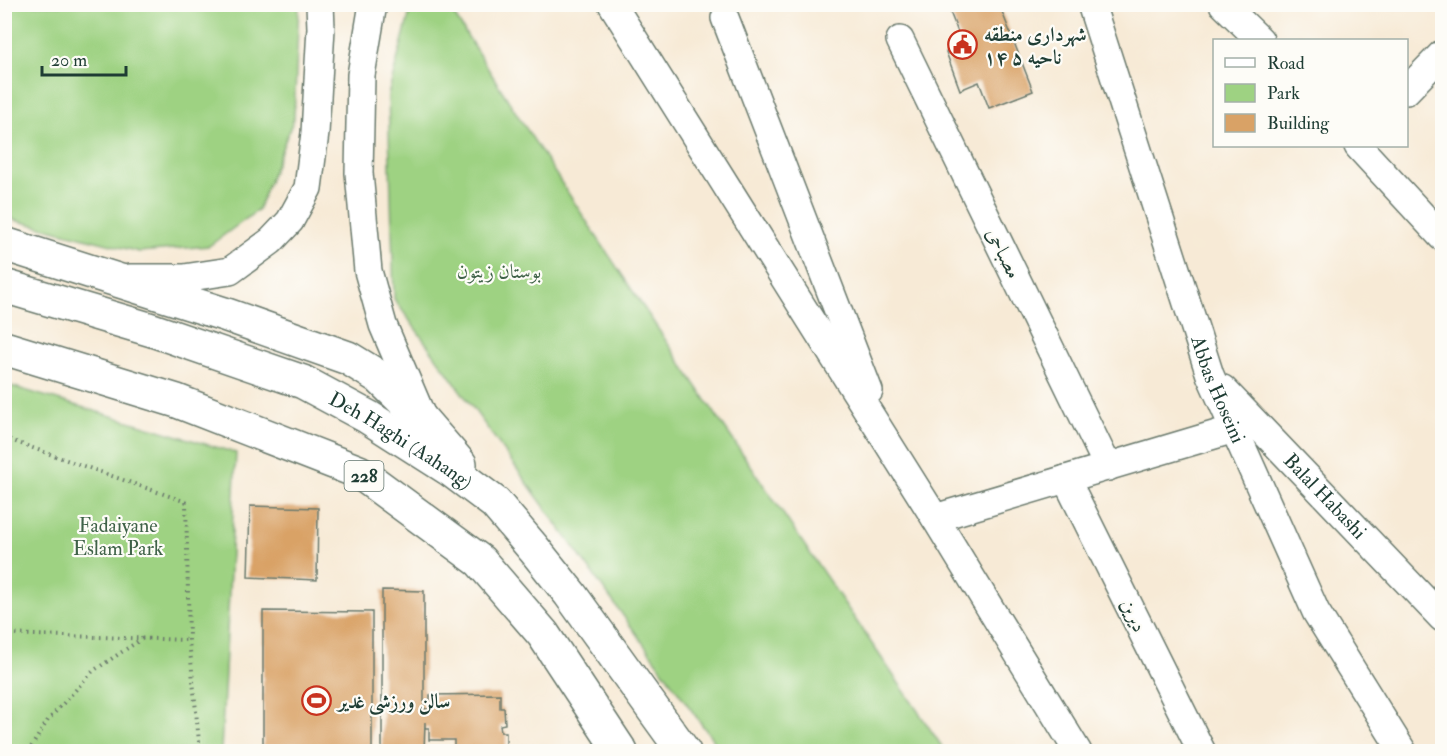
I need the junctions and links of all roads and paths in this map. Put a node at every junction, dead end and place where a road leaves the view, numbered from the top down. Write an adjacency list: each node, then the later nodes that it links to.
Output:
1 (320, 4): 14 (street)
2 (374, 4): 18 (street)
3 (612, 4): 21 (street)
4 (1091, 4): 17 (street, Abbas Hoseini)
5 (1223, 4): 7 (street)
6 (725, 18): 21 (street)
7 (1259, 39)
8 (900, 40): 22 (street, مصباحی)
9 (1443, 54): 10 (street)
10 (1408, 90)
11 (1359, 147): 12 (street)
12 (1443, 237)
13 (4, 244): 14 (main road)
14 (110, 278): 18 (main road)
15 (4, 286): 24 (main road, Deh Haghi (Aahang) / 228)
16 (4, 348): 32 (main road, 228)
17 (1210, 375): 19 (street, Abbas Hoseini); 26 (street, Balal Habashi)
18 (425, 424): 24 (main road)
19 (1234, 429): 22 (street); 36 (street, Abbas Hoseini)
20 (4, 438): 29 (path)
21 (891, 448): 25 (street)
22 (1108, 467): 23 (street)
23 (1066, 479): 25 (street); 35 (street, دیرین)
24 (480, 492): 33 (main road, Deh Haghi (Aahang) / 228)
25 (935, 518): 34 (street)
26 (1443, 618)
27 (4, 634): 28 (path)
28 (143, 638): 29 (path); 30 (path)
29 (189, 640): 31 (path)
30 (28, 752)
31 (200, 752)
32 (621, 752)
33 (684, 752)
34 (1078, 752)
35 (1202, 752)
36 (1403, 752)

